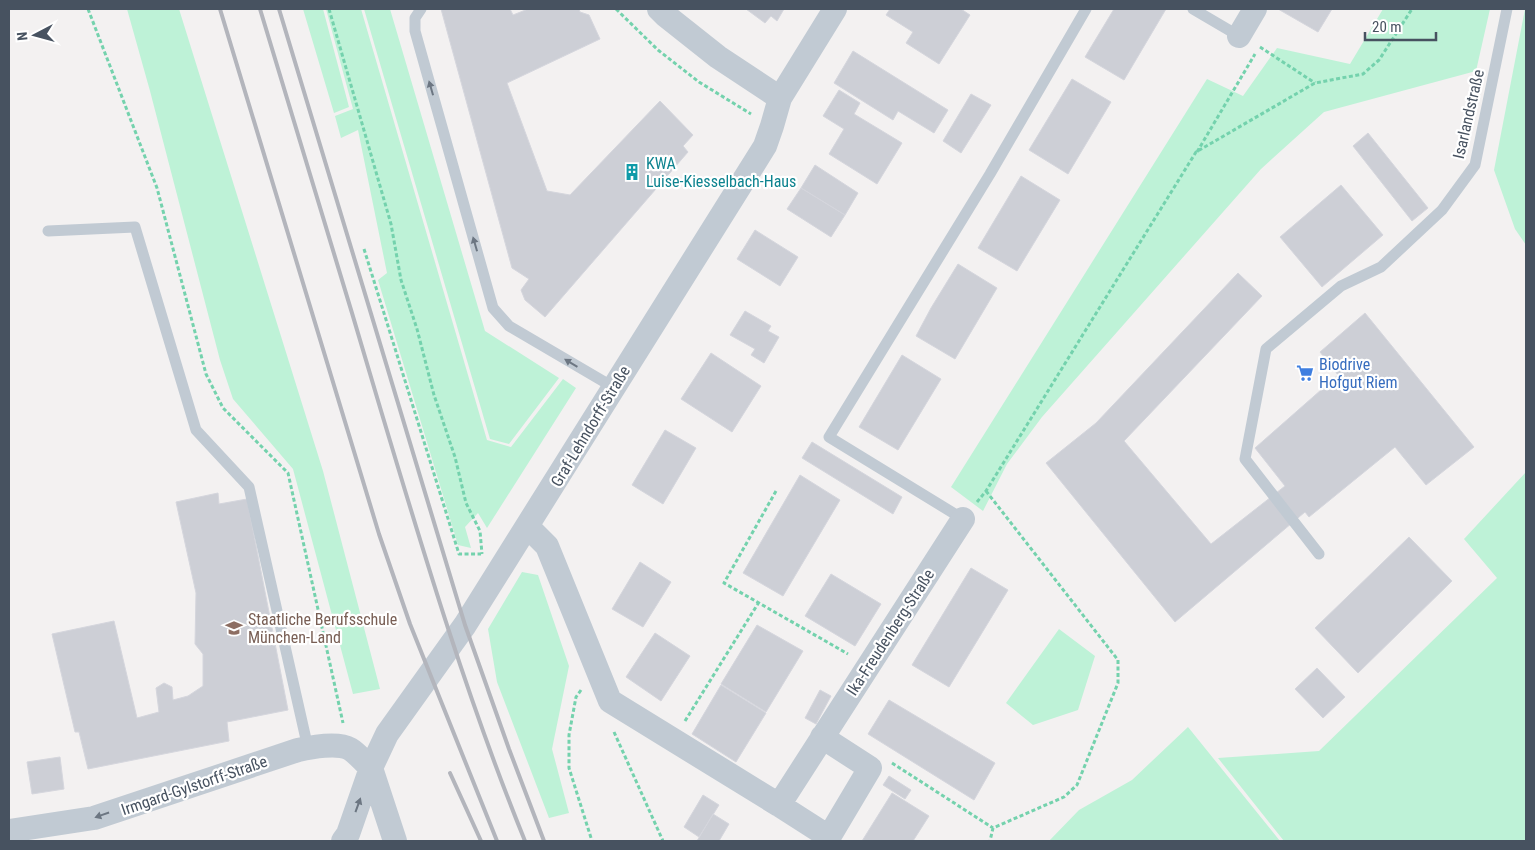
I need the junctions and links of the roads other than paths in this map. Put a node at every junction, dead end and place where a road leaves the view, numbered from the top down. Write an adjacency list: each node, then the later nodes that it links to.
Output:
1 (421, 9): 11 (lane, one-way to 1)
2 (659, 9): 9 (street)
3 (836, 9): 9 (street, Graf-Lehndorff-Straße)
4 (1086, 9): 12 (lane)
5 (1194, 9): 8 (lane)
6 (1255, 9): 8 (street)
7 (1507, 9): 14 (lane, Isarlandstraße)
8 (1239, 36)
9 (780, 98): 11 (street, Graf-Lehndorff-Straße)
10 (48, 231): 16 (lane)
11 (613, 387): 13 (street, Graf-Lehndorff-Straße)
12 (963, 519): 15 (street, Ika-Freudenberg-Straße)
13 (528, 526): 17 (street, Graf-Lehndorff-Straße); 18 (street)
14 (1319, 554)
15 (822, 737): 18 (street, Ika-Freudenberg-Straße); 18 (street)
16 (303, 749): 17 (street, Irmgard-Gylstorff-Straße); 19 (street, Irmgard-Gylstorff-Straße, one-way to 19)
17 (371, 768): 20 (street, Graf-Lehndorff-Straße, one-way to 17); 21 (street)
18 (779, 805)
19 (9, 831)
20 (343, 841)
21 (395, 841)

